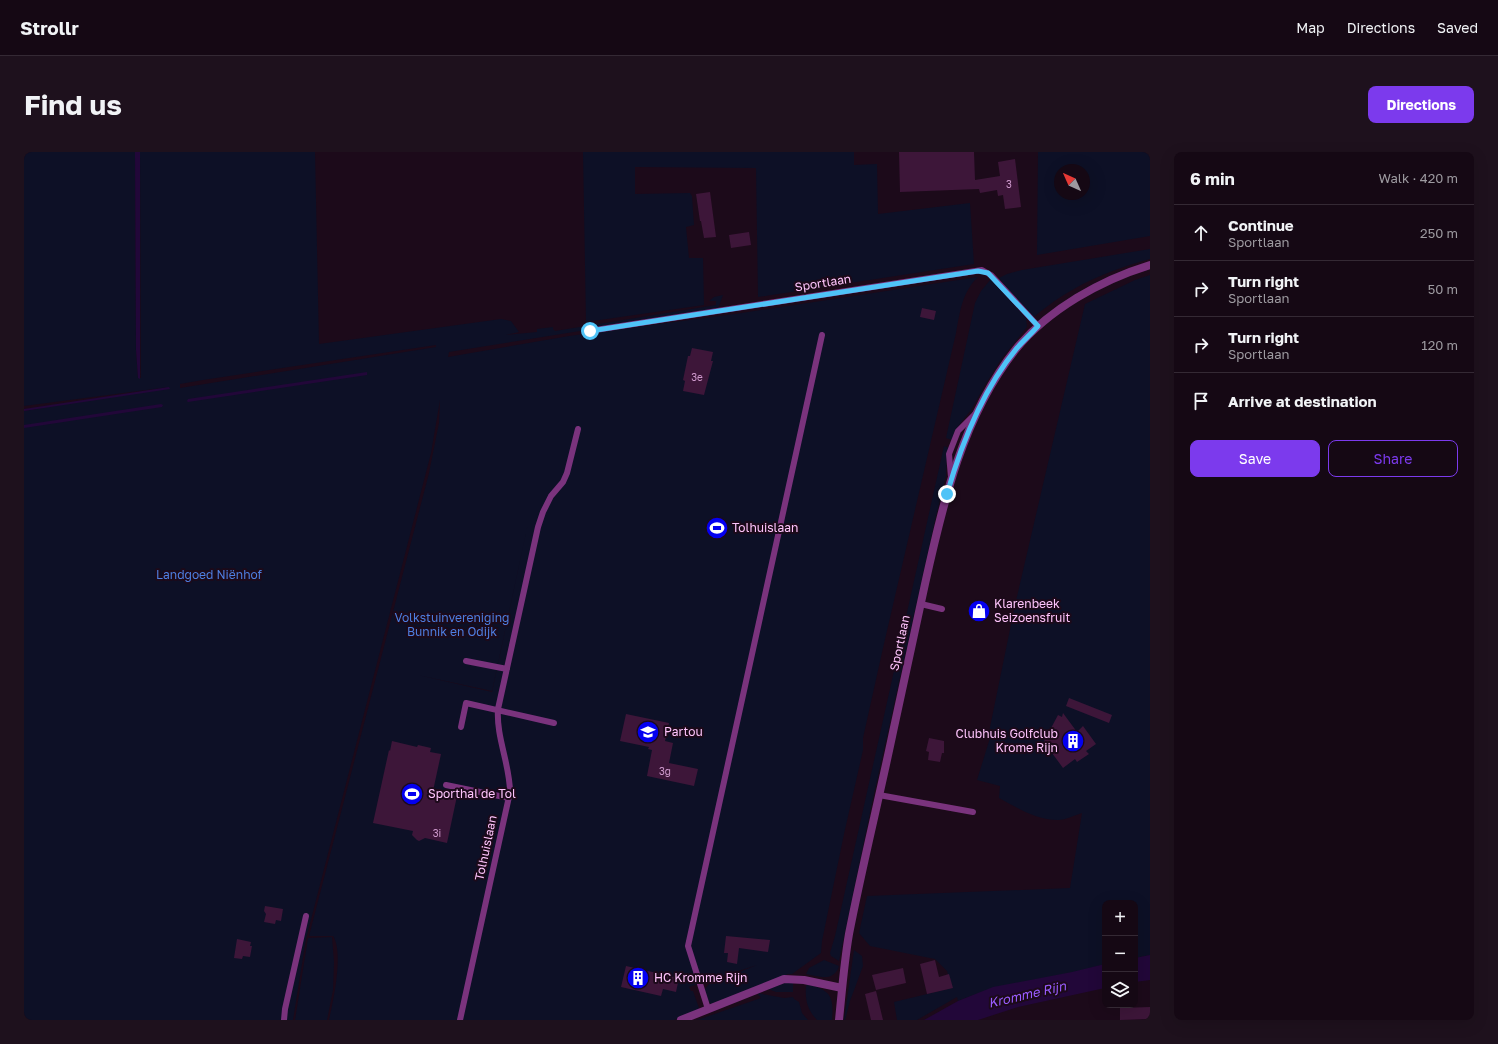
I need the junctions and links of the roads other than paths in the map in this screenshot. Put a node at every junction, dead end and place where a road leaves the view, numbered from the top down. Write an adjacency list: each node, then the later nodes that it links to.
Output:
1 (1150, 265): 2 (street, Sportlaan)
2 (1038, 326): 3 (lane, Sportlaan); 6 (street, Sportlaan)
3 (590, 331)
4 (822, 335): 19 (lane)
5 (578, 429): 9 (lane, Tolhuislaan)
6 (921, 604): 7 (lane); 14 (street, Sportlaan)
7 (942, 609)
8 (466, 660): 9 (lane)
9 (507, 669): 10 (lane, Tolhuislaan)
10 (498, 709): 11 (lane); 12 (lane); 15 (lane, Tolhuislaan)
11 (554, 723)
12 (461, 727)
13 (446, 785): 15 (lane)
14 (879, 794): 16 (lane); 18 (street, Sportlaan)
15 (509, 798): 21 (lane, Tolhuislaan)
16 (973, 812)
17 (306, 916): 20 (lane)
18 (842, 988): 19 (street); 23 (street, Sportlaan)
19 (708, 1009): 22 (street)
20 (284, 1020)
21 (460, 1020)
22 (681, 1020)
23 (839, 1020)

